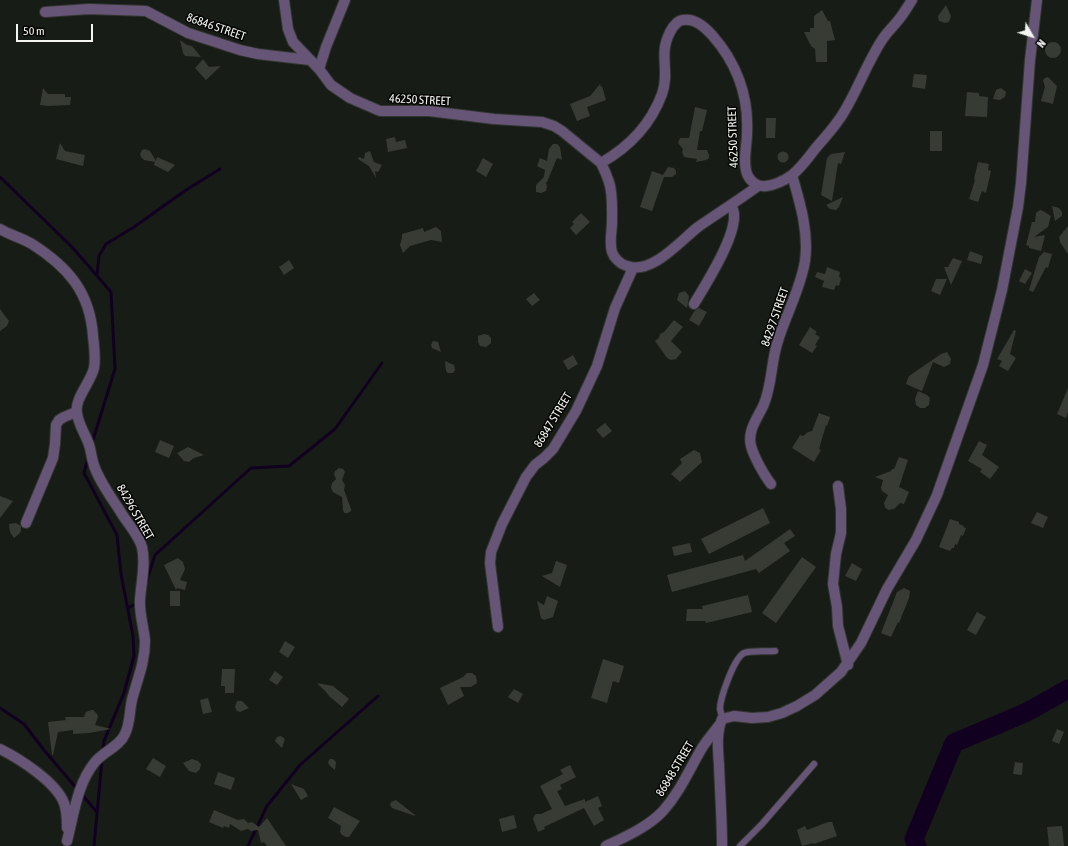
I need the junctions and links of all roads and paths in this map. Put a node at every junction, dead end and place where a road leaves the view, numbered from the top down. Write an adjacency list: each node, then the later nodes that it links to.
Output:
1 (284, 0): 6 (street, 46250 STREET)
2 (346, 0): 7 (street)
3 (912, 0): 9 (street)
4 (1037, 0): 21 (street)
5 (45, 12): 6 (street, 86846 STREET)
6 (310, 60): 7 (street, 46250 STREET)
7 (319, 69): 8 (street, 46250 STREET)
8 (601, 163): 10 (street, 46250 STREET); 13 (street)
9 (792, 175): 10 (street); 16 (street, 84297 STREET)
10 (758, 186): 11 (street)
11 (732, 205): 13 (street); 14 (street)
12 (0, 229): 15 (street)
13 (633, 268): 19 (street, 86847 STREET)
14 (694, 304)
15 (76, 412): 18 (street); 25 (street, 84296 STREET)
16 (771, 484)
17 (838, 486): 21 (street)
18 (26, 523)
19 (498, 627)
20 (775, 651): 22 (lane)
21 (848, 665): 22 (street)
22 (721, 721): 26 (street, 86848 STREET); 27 (street)
23 (0, 749): 25 (street)
24 (814, 764): 28 (lane)
25 (67, 843)
26 (606, 846)
27 (722, 846)
28 (740, 846)

